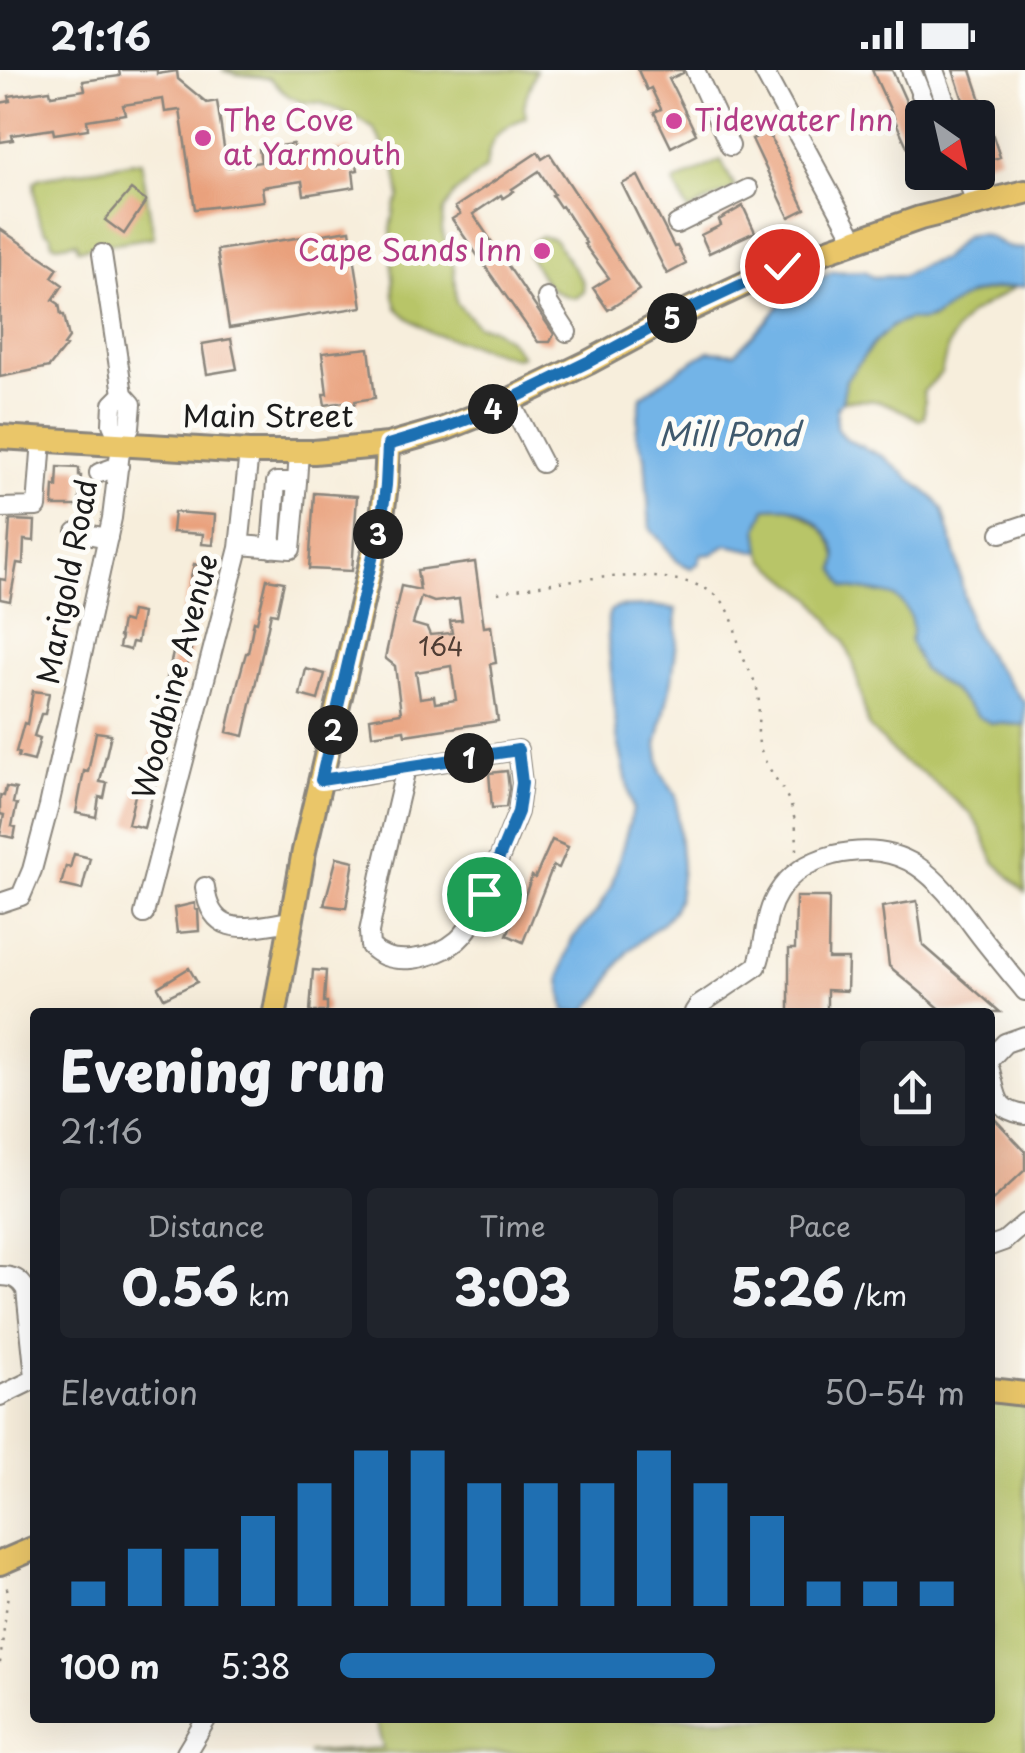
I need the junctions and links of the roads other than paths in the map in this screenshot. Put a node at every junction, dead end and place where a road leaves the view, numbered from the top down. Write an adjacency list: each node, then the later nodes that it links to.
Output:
1 (696, 70): 7 (street)
2 (763, 70): 13 (street)
3 (911, 70): 5 (street)
4 (934, 70): 6 (street)
5 (924, 100)
6 (944, 100)
7 (730, 146)
8 (748, 190): 12 (street)
9 (971, 190): 11 (street)
10 (1025, 192): 11 (main road, Main Street)
11 (977, 204): 13 (main road, Main Street)
12 (677, 224)
13 (855, 240): 17 (main road, Main Street)
14 (102, 254): 23 (street, Marigold Road)
15 (548, 298): 16 (street)
16 (568, 332)
17 (510, 400): 20 (main road, Main Street); 24 (street)
18 (0, 437): 19 (main road, Main Street)
19 (42, 439): 23 (main road, Main Street); 27 (street)
20 (388, 445): 22 (main road, Main Street); 35 (main road)
21 (249, 452): 22 (main road, Main Street); 23 (main road, Main Street); 32 (street, Woodbine Avenue)
22 (299, 452): 26 (street)
23 (120, 455): 25 (street); 31 (street, Marigold Road)
24 (542, 463)
25 (99, 473)
26 (296, 482): 33 (street); 33 (street)
27 (0, 508)
28 (1025, 525): 30 (street)
29 (76, 532): 31 (street)
30 (1001, 533)
31 (108, 538): 37 (street, Marigold Road)
32 (240, 545): 33 (street); 38 (street, Woodbine Avenue)
33 (271, 548)
34 (406, 768): 34 (street); 35 (street)
35 (321, 780): 39 (main road)
36 (204, 887): 39 (street)
37 (7, 902)
38 (144, 914)
39 (292, 921): 41 (main road)
40 (1025, 992): 42 (street)
41 (276, 1008)
42 (697, 1008)
43 (1025, 1036): 44 (street)
44 (995, 1054)
45 (995, 1090): 46 (street)
46 (1025, 1115)
47 (1025, 1223): 48 (street)
48 (995, 1244)
49 (0, 1276): 50 (street)
50 (30, 1329)
51 (30, 1380): 54 (street)
52 (995, 1391): 53 (main road)
53 (1025, 1394)
54 (0, 1395): 55 (street)
55 (0, 1410)
56 (30, 1550): 57 (main road)
57 (1, 1562)
58 (204, 1723): 59 (street)
59 (186, 1753)

